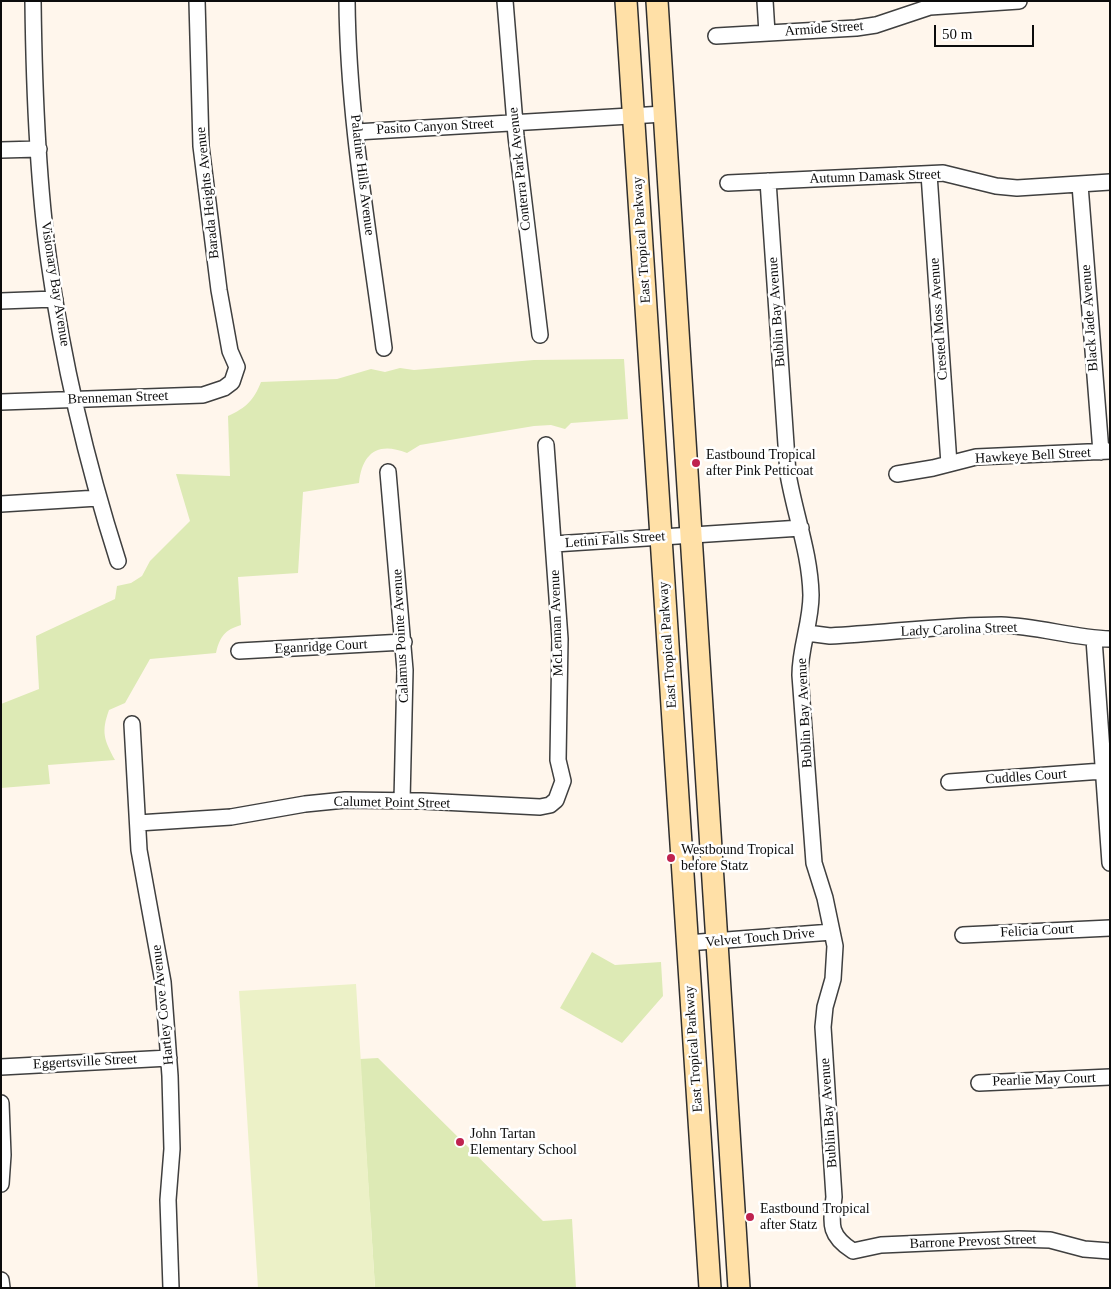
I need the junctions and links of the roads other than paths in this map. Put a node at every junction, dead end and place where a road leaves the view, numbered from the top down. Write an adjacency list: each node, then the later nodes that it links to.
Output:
1 (33, 1): 15 (street, Visionary Bay Avenue)
2 (197, 1): 26 (street, Barada Heights Avenue)
3 (347, 1): 14 (street, Palatine Hills Avenue)
4 (505, 1): 13 (street, Conterra Park Avenue)
5 (626, 1): 12 (main road, East Tropical Parkway)
6 (657, 1): 11 (main road, East Tropical Parkway)
7 (766, 1): 9 (street)
8 (1019, 1): 9 (street, Armide Street)
9 (767, 33): 10 (street, Armide Street)
10 (716, 36)
11 (664, 114): 12 (street, Pasito Canyon Street); 37 (main road, East Tropical Parkway)
12 (634, 116): 13 (street, Pasito Canyon Street); 37 (main road, East Tropical Parkway)
13 (514, 122): 14 (street, Pasito Canyon Street); 24 (street, Conterra Park Avenue)
14 (356, 132): 25 (street, Palatine Hills Avenue)
15 (39, 148): 16 (street); 22 (street, Visionary Bay Avenue)
16 (1, 150)
17 (929, 174): 18 (street, Autumn Damask Street); 21 (street, Autumn Damask Street); 31 (street, Crested Moss Avenue)
18 (768, 181): 20 (street, Autumn Damask Street); 36 (street, Bublin Bay Avenue)
19 (1110, 182): 21 (street, Autumn Damask Street)
20 (728, 183)
21 (1080, 185): 30 (street, Black Jade Avenue)
22 (55, 299): 23 (street); 27 (street, Visionary Bay Avenue)
23 (1, 301)
24 (540, 335)
25 (384, 348)
26 (232, 382): 27 (street, Brenneman Street)
27 (75, 399): 28 (street, Brenneman Street); 34 (street, Visionary Bay Avenue)
28 (1, 402)
29 (546, 445): 38 (street, McLennan Avenue)
30 (1105, 452): 31 (street, Hawkeye Bell Street)
31 (949, 464): 33 (street, Hawkeye Bell Street)
32 (388, 472): 43 (street, Calamus Pointe Avenue)
33 (898, 474)
34 (98, 498): 35 (street); 39 (street, Visionary Bay Avenue)
35 (1, 504)
36 (801, 528): 37 (street, Letini Falls Street); 40 (street, Bublin Bay Avenue)
37 (675, 536): 38 (street, Letini Falls Street); 55 (main road, East Tropical Parkway); 56 (main road, East Tropical Parkway)
38 (554, 544): 48 (street, McLennan Avenue)
39 (118, 561)
40 (807, 633): 41 (street, Lady Carolina Street); 53 (street, Bublin Bay Avenue)
41 (1094, 639): 42 (street, Lady Carolina Street); 46 (street)
42 (1110, 639)
43 (404, 642): 44 (street, Eganridge Court); 49 (street, Calamus Pointe Avenue)
44 (239, 651)
45 (132, 724): 50 (street, Hartley Cove Avenue)
46 (1103, 771): 47 (street, Cuddles Court); 51 (street)
47 (949, 782)
48 (556, 800): 49 (street, Calumet Point Street)
49 (402, 801): 50 (street, Calumet Point Street)
50 (138, 823): 57 (street, Hartley Cove Avenue)
51 (1110, 863)
52 (1110, 928): 54 (street, Felicia Court)
53 (832, 932): 55 (street, Velvet Touch Drive); 63 (street, Bublin Bay Avenue)
54 (964, 935)
55 (717, 941): 56 (street, Velvet Touch Drive); 69 (main road, East Tropical Parkway)
56 (687, 943): 68 (main road, East Tropical Parkway)
57 (169, 1058): 58 (street, Eggertsville Street); 67 (street, Hartley Cove Avenue)
58 (1, 1067)
59 (1110, 1077): 60 (street, Pearlie May Court)
60 (979, 1083)
61 (1, 1103): 62 (street)
62 (1, 1184)
63 (839, 1242): 64 (street, Barrone Prevost Street)
64 (1110, 1251)
65 (1, 1280): 66 (street)
66 (2, 1288)
67 (171, 1288)
68 (710, 1288)
69 (739, 1288)

